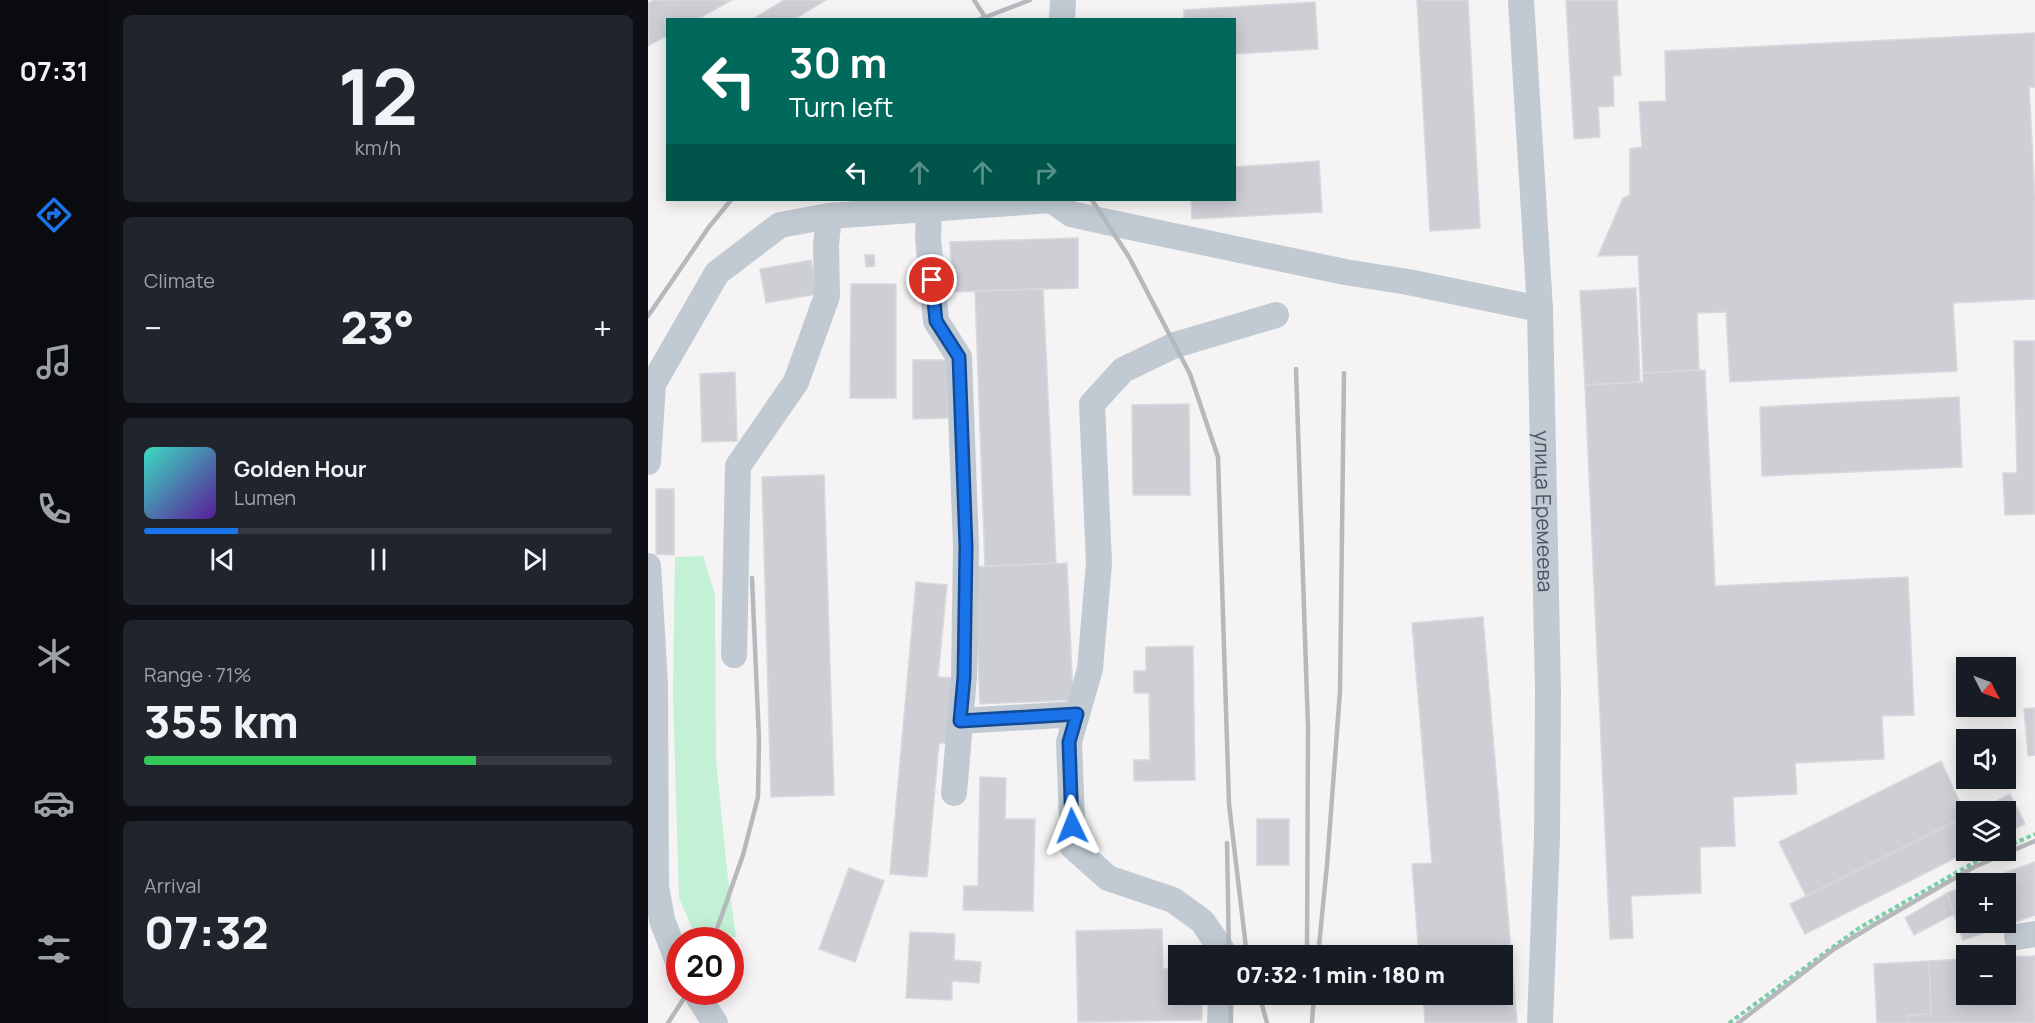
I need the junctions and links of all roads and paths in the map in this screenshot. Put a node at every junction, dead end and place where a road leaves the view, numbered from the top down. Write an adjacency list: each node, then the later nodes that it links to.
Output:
1 (1063, 0): 3 (street)
2 (1521, 0): 8 (street, улица Еремеева)
3 (1062, 18)
4 (1037, 201): 6 (street)
5 (1053, 201): 8 (street)
6 (929, 208): 7 (street); 14 (street)
7 (829, 216): 10 (street); 12 (street)
8 (1540, 309): 25 (street, улица Еремеева)
9 (1276, 315): 13 (street)
10 (648, 462)
11 (648, 566): 19 (street)
12 (734, 655)
13 (1077, 714): 14 (street); 20 (street)
14 (960, 721): 15 (street)
15 (954, 793)
16 (2035, 834): 17 (path)
17 (2016, 843)
18 (1977, 861): 26 (path)
19 (666, 930)
20 (1219, 945)
21 (703, 1005): 23 (street)
22 (1221, 1005): 24 (street)
23 (715, 1023)
24 (1220, 1023)
25 (1540, 1023)
26 (1729, 1023)

